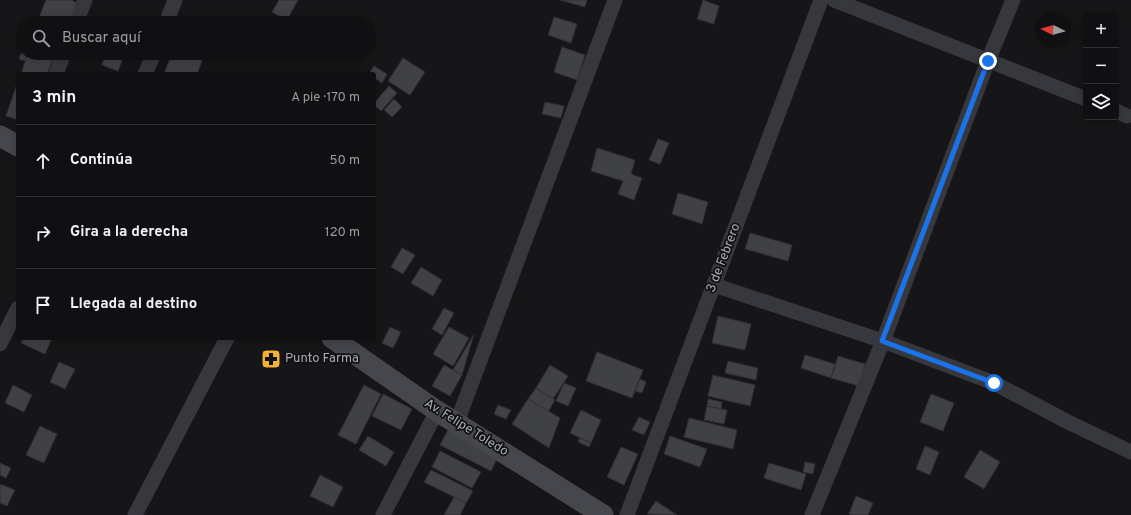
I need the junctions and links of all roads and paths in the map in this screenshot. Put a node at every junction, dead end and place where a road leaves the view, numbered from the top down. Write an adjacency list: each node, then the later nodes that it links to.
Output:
1 (85, 0): 7 (street)
2 (175, 0): 8 (street)
3 (615, 0): 24 (street)
4 (821, 0): 17 (street, 3 de Febrero)
5 (834, 0): 11 (street)
6 (1013, 0): 11 (street)
7 (79, 16)
8 (169, 16)
9 (61, 60): 12 (street)
10 (151, 60): 13 (street)
11 (988, 61): 14 (street); 21 (street)
12 (57, 72)
13 (146, 72)
14 (1083, 98)
15 (0, 136): 16 (main road)
16 (16, 145)
17 (714, 285): 21 (street); 29 (street, 3 de Febrero)
18 (16, 312): 22 (street)
19 (226, 340): 26 (street)
20 (335, 340): 23 (main road, Av. Felipe Toledo)
21 (882, 341): 25 (street); 30 (street)
22 (0, 344)
23 (437, 411): 24 (main road, Av. Felipe Toledo); 27 (street)
24 (457, 422): 28 (main road, Av. Felipe Toledo)
25 (1131, 452)
26 (135, 515)
27 (383, 515)
28 (603, 515)
29 (627, 515)
30 (812, 515)

